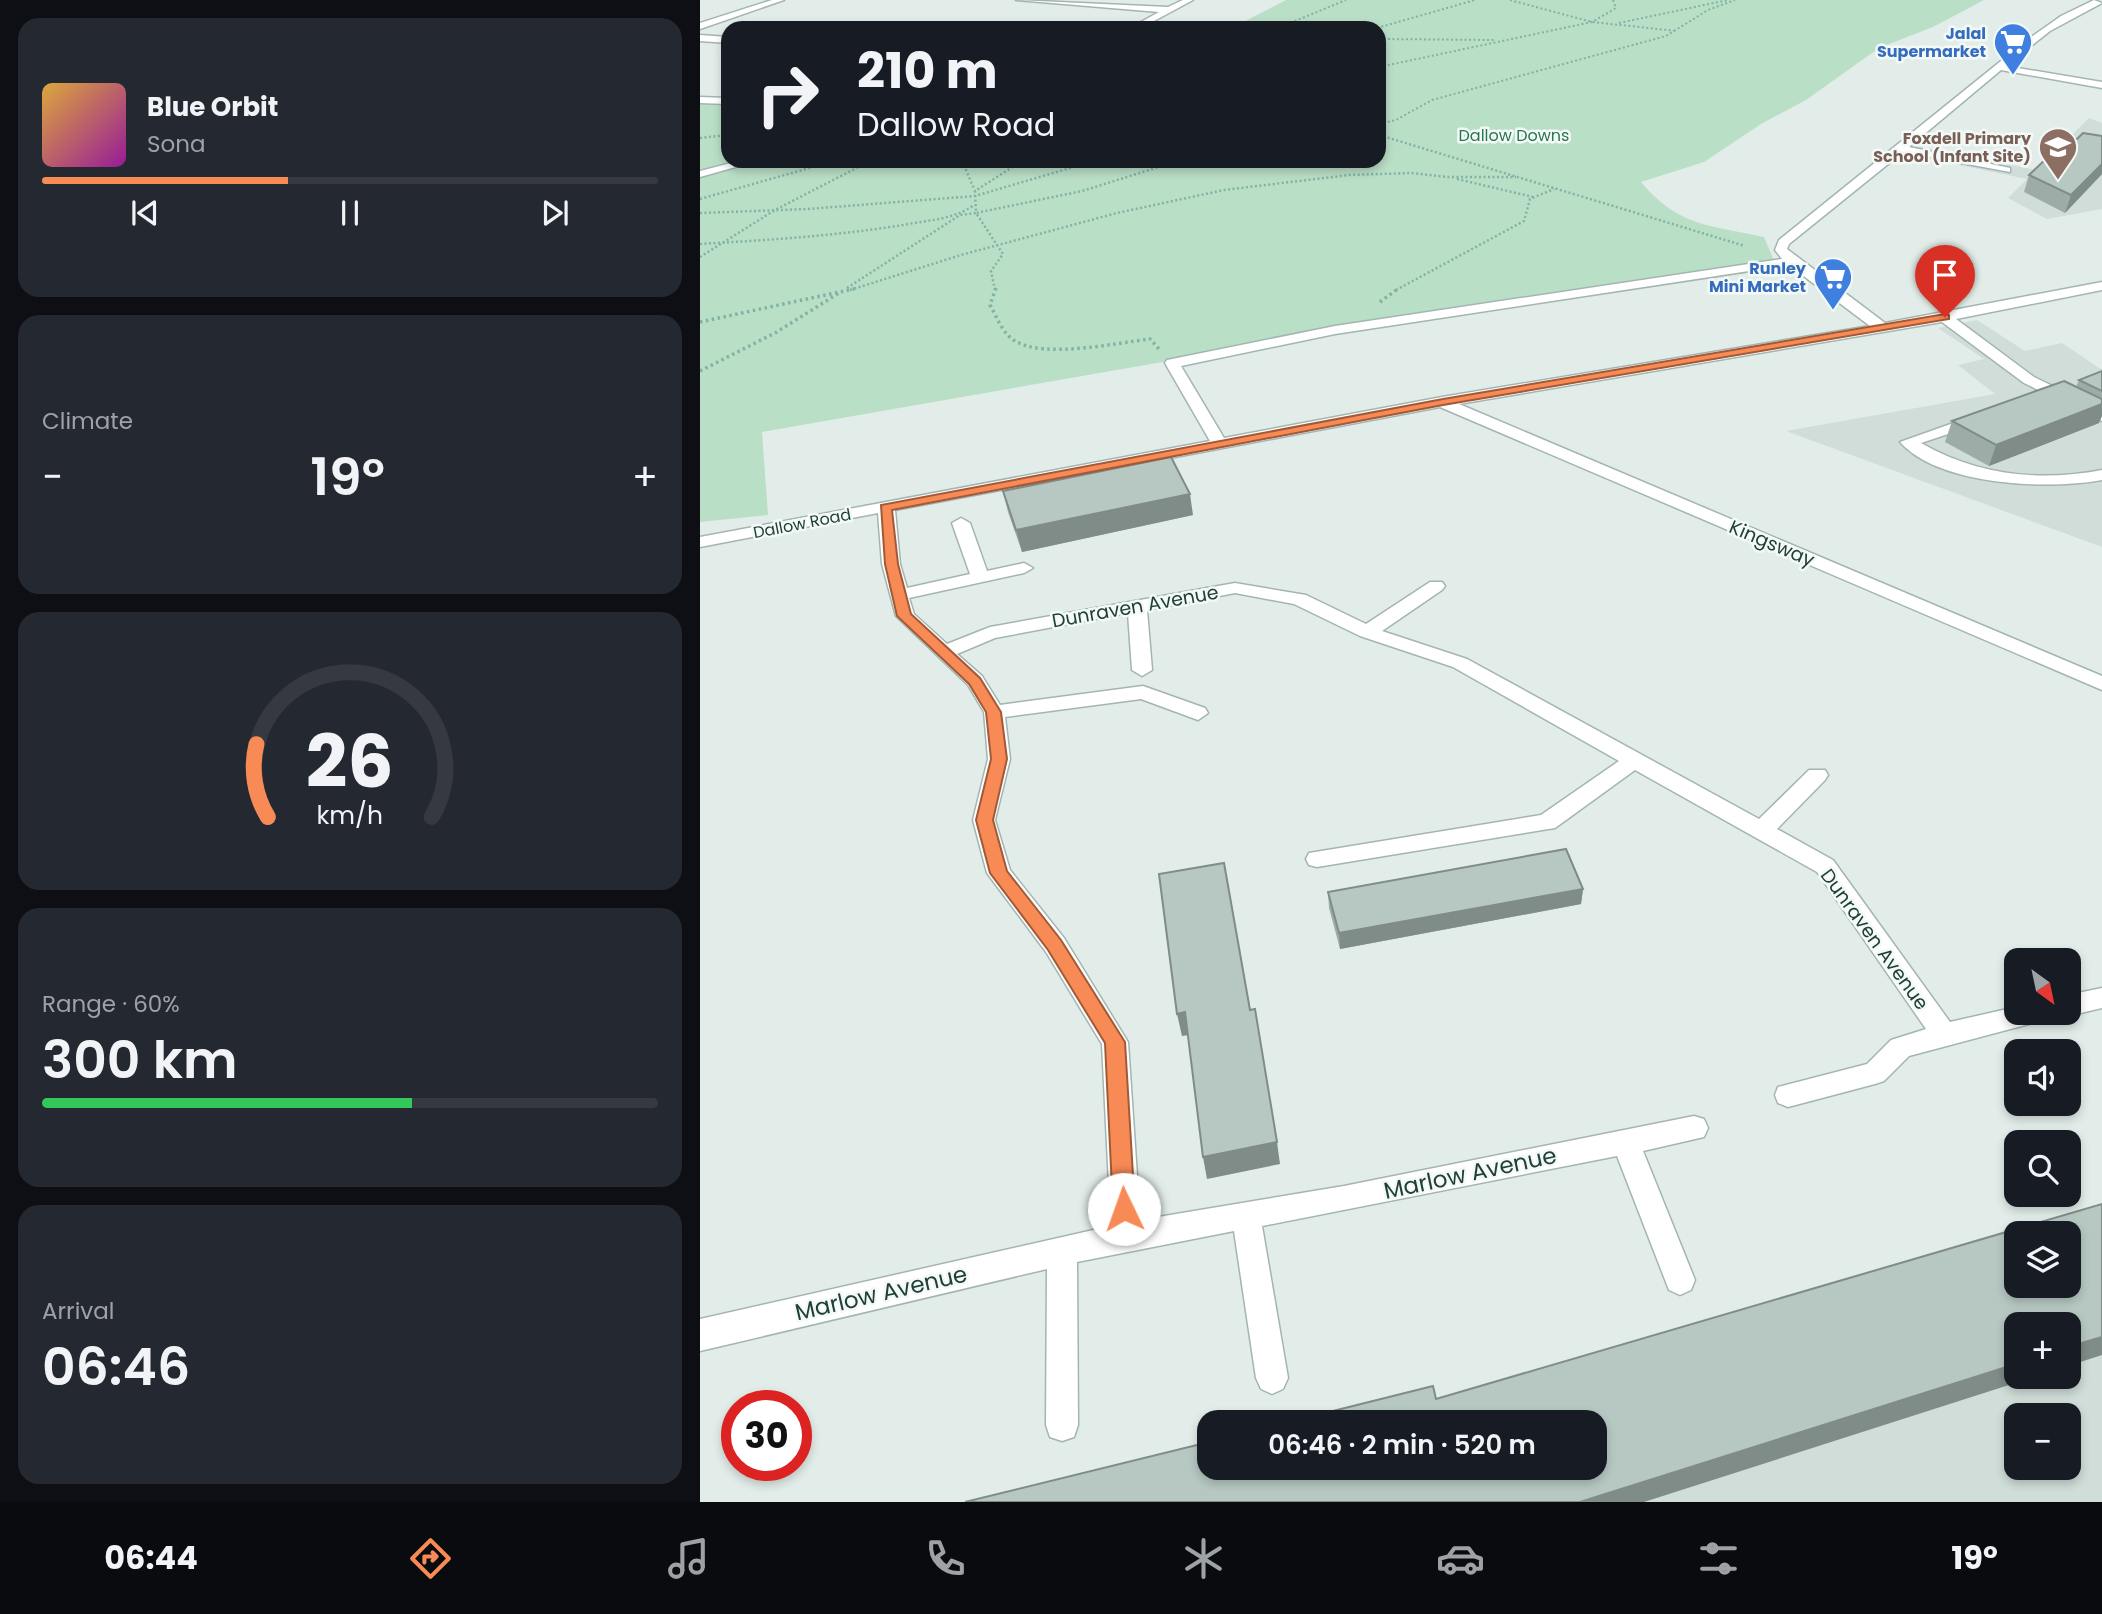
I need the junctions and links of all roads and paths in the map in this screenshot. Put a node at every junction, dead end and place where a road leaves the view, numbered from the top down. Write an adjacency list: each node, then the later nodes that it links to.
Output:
1 (780, 0): 17 (street)
2 (1020, 0): 11 (street)
3 (1189, 0): 11 (street)
4 (1346, 0): 13 (path)
5 (1475, 0): 16 (path)
6 (1510, 0): 14 (path)
7 (1613, 0): 14 (path)
8 (1728, 0): 15 (path)
9 (1735, 0): 18 (path)
10 (2101, 0): 24 (street)
11 (1170, 10): 12 (street)
12 (1148, 21)
13 (1295, 21)
14 (1592, 22): 15 (path); 22 (path)
15 (1615, 24): 18 (path)
16 (1386, 25)
17 (700, 26)
18 (1678, 31): 28 (path)
19 (700, 38): 20 (street)
20 (721, 40)
21 (1386, 40): 22 (path)
22 (1506, 40): 23 (path)
23 (1386, 66)
24 (1998, 67): 25 (street); 32 (street)
25 (2102, 85)
26 (700, 100): 27 (street)
27 (721, 101)
28 (1386, 122)
29 (721, 136): 31 (path)
30 (1386, 137): 43 (path)
31 (700, 138)
32 (1899, 148): 40 (street); 57 (street)
33 (724, 168): 41 (street)
34 (809, 168): 48 (path)
35 (856, 168): 50 (path)
36 (965, 168): 45 (path)
37 (1011, 168): 45 (path)
38 (1070, 168): 46 (path)
39 (1156, 168): 52 (path)
40 (2006, 170)
41 (700, 174)
42 (1448, 177): 43 (path); 47 (path); 56 (path)
43 (1516, 177): 44 (path)
44 (1555, 189): 47 (path); 57 (path)
45 (975, 191): 46 (path)
46 (975, 196): 49 (path); 50 (path)
47 (1534, 197): 64 (path)
48 (700, 199)
49 (974, 205): 52 (path); 53 (path)
50 (775, 210): 51 (path); 55 (path)
51 (700, 213)
52 (976, 213): 53 (path); 56 (path)
53 (960, 215): 55 (path); 61 (path)
54 (700, 244): 55 (path)
55 (719, 244): 58 (path)
56 (999, 245): 61 (path); 66 (path)
57 (1781, 250): 59 (street)
58 (700, 257)
59 (1791, 261): 64 (street); 65 (street)
60 (2102, 286): 62 (street, Dallow Road)
61 (844, 290): 63 (path); 67 (path)
62 (1945, 317): 65 (street, Dallow Road); 68 (street)
63 (700, 322)
64 (1364, 326): 73 (street)
65 (1881, 327): 69 (street, Dallow Road)
66 (1150, 339)
67 (700, 371)
68 (2058, 394): 70 (street); 72 (street)
69 (1443, 402): 73 (street, Dallow Road); 86 (street, Kingsway)
70 (2033, 402)
71 (1996, 414): 74 (street)
72 (2102, 416)
73 (1220, 444): 75 (street, Dallow Road)
74 (2102, 475)
75 (886, 508): 77 (street, Dallow Road); 81 (street)
76 (961, 523): 79 (street)
77 (700, 542)
78 (1024, 568): 79 (street)
79 (980, 576): 81 (street)
80 (1436, 586): 83 (street)
81 (898, 595): 84 (street)
82 (1138, 605): 83 (street, Dunraven Avenue); 84 (street, Dunraven Avenue); 85 (street)
83 (1367, 632): 89 (street, Dunraven Avenue)
84 (942, 653): 87 (street)
85 (1142, 670)
86 (2102, 684)
87 (994, 712): 88 (street); 101 (street)
88 (1198, 713)
89 (1636, 759): 91 (street, Dunraven Avenue); 92 (street)
90 (1817, 775): 91 (street)
91 (1762, 830): 96 (street, Dunraven Avenue)
92 (1317, 859)
93 (2100, 1002): 94 (street)
94 (2081, 1004)
95 (2004, 1020): 96 (street, Dunraven Avenue)
96 (1944, 1034): 97 (street, Dunraven Avenue)
97 (1788, 1095)
98 (1694, 1128): 99 (street, Marlow Avenue)
99 (1625, 1141): 100 (street, Marlow Avenue); 103 (street)
100 (1246, 1216): 101 (street, Marlow Avenue); 105 (street)
101 (1126, 1236): 102 (street, Marlow Avenue)
102 (1062, 1251): 104 (street, Marlow Avenue); 106 (street)
103 (1680, 1280)
104 (700, 1335)
105 (1272, 1378)
106 (1062, 1425)

